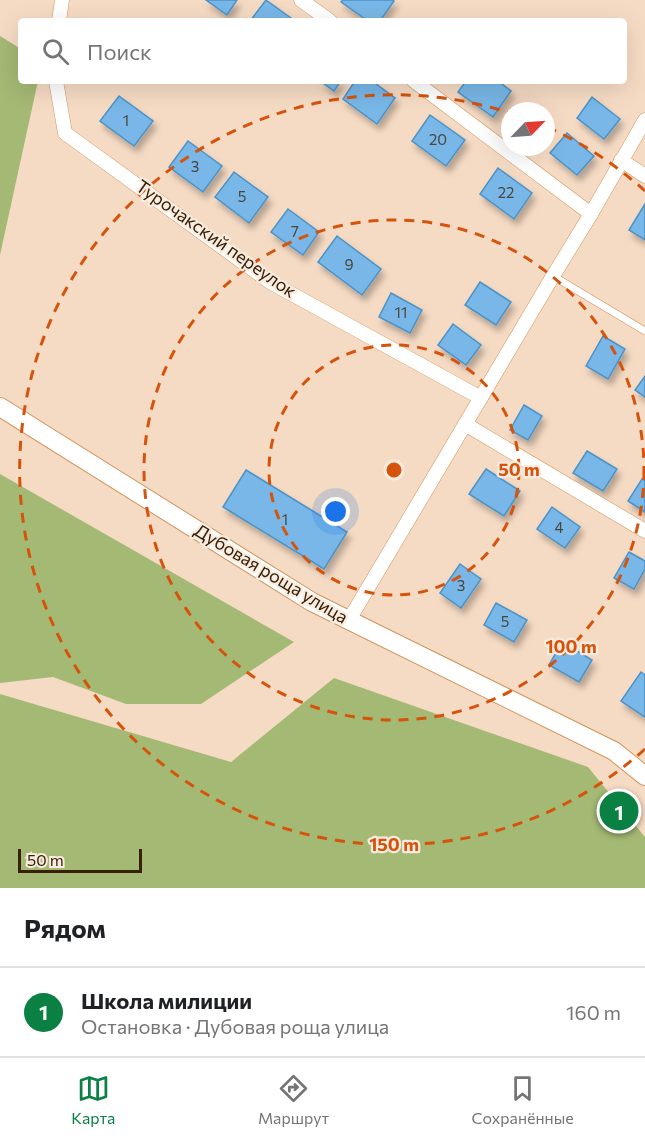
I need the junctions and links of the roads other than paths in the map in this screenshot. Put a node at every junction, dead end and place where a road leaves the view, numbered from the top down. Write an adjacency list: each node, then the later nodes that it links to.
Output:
1 (62, 0): 3 (street)
2 (301, 0): 4 (street)
3 (59, 18)
4 (326, 18)
5 (57, 84): 13 (street, Турочакский переулок)
6 (418, 84): 10 (street)
7 (645, 120): 8 (street)
8 (621, 160): 9 (street); 10 (street)
9 (645, 176)
10 (591, 214): 11 (street)
11 (553, 276): 12 (lane); 13 (street)
12 (645, 331)
13 (481, 398): 15 (street)
14 (0, 407): 17 (street, Дубовая роща улица)
15 (465, 424): 16 (street); 17 (street)
16 (645, 531)
17 (349, 620): 18 (street, Дубовая роща улица)
18 (645, 776)

